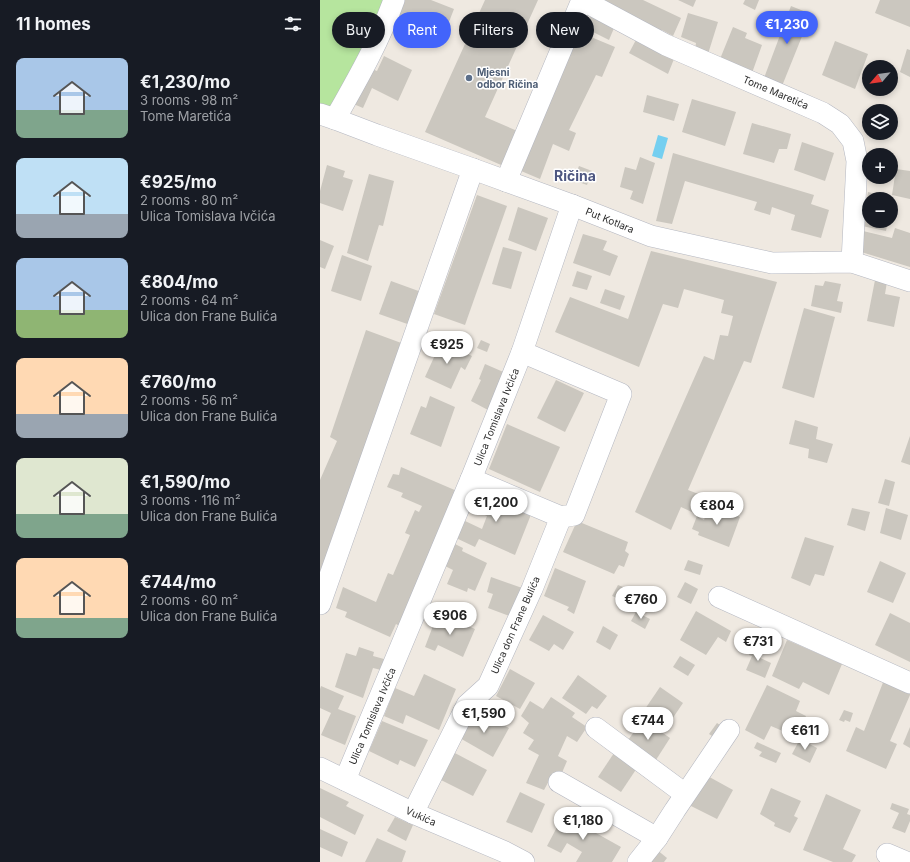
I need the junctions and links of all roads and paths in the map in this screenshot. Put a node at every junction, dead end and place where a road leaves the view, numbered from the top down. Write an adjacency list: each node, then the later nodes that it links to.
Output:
1 (394, 0): 3 (street)
2 (582, 0): 5 (street); 7 (street, Tome Maretića)
3 (328, 116): 4 (street, Put Kotlara)
4 (473, 168): 5 (street, Put Kotlara); 13 (street)
5 (506, 181): 6 (street, Put Kotlara)
6 (572, 205): 7 (street, Put Kotlara); 9 (street, Ulica Tomislava Ivčića)
7 (852, 262): 8 (street, Put Kotlara)
8 (910, 281)
9 (522, 352): 10 (street, Ulica Tomislava Ivčića); 11 (street)
10 (471, 478): 11 (street); 18 (street, Ulica Tomislava Ivčića)
11 (561, 517): 21 (street, Ulica don Frane Bulića)
12 (719, 597): 14 (street)
13 (320, 604)
14 (910, 683)
15 (596, 728): 20 (street)
16 (729, 730): 20 (street)
17 (320, 768): 18 (street, Vukića)
18 (345, 780): 21 (street, Vukića)
19 (559, 782): 22 (street)
20 (685, 794): 22 (street)
21 (413, 813): 23 (street, Vukića)
22 (657, 838): 24 (street)
23 (524, 862)
24 (638, 862)

